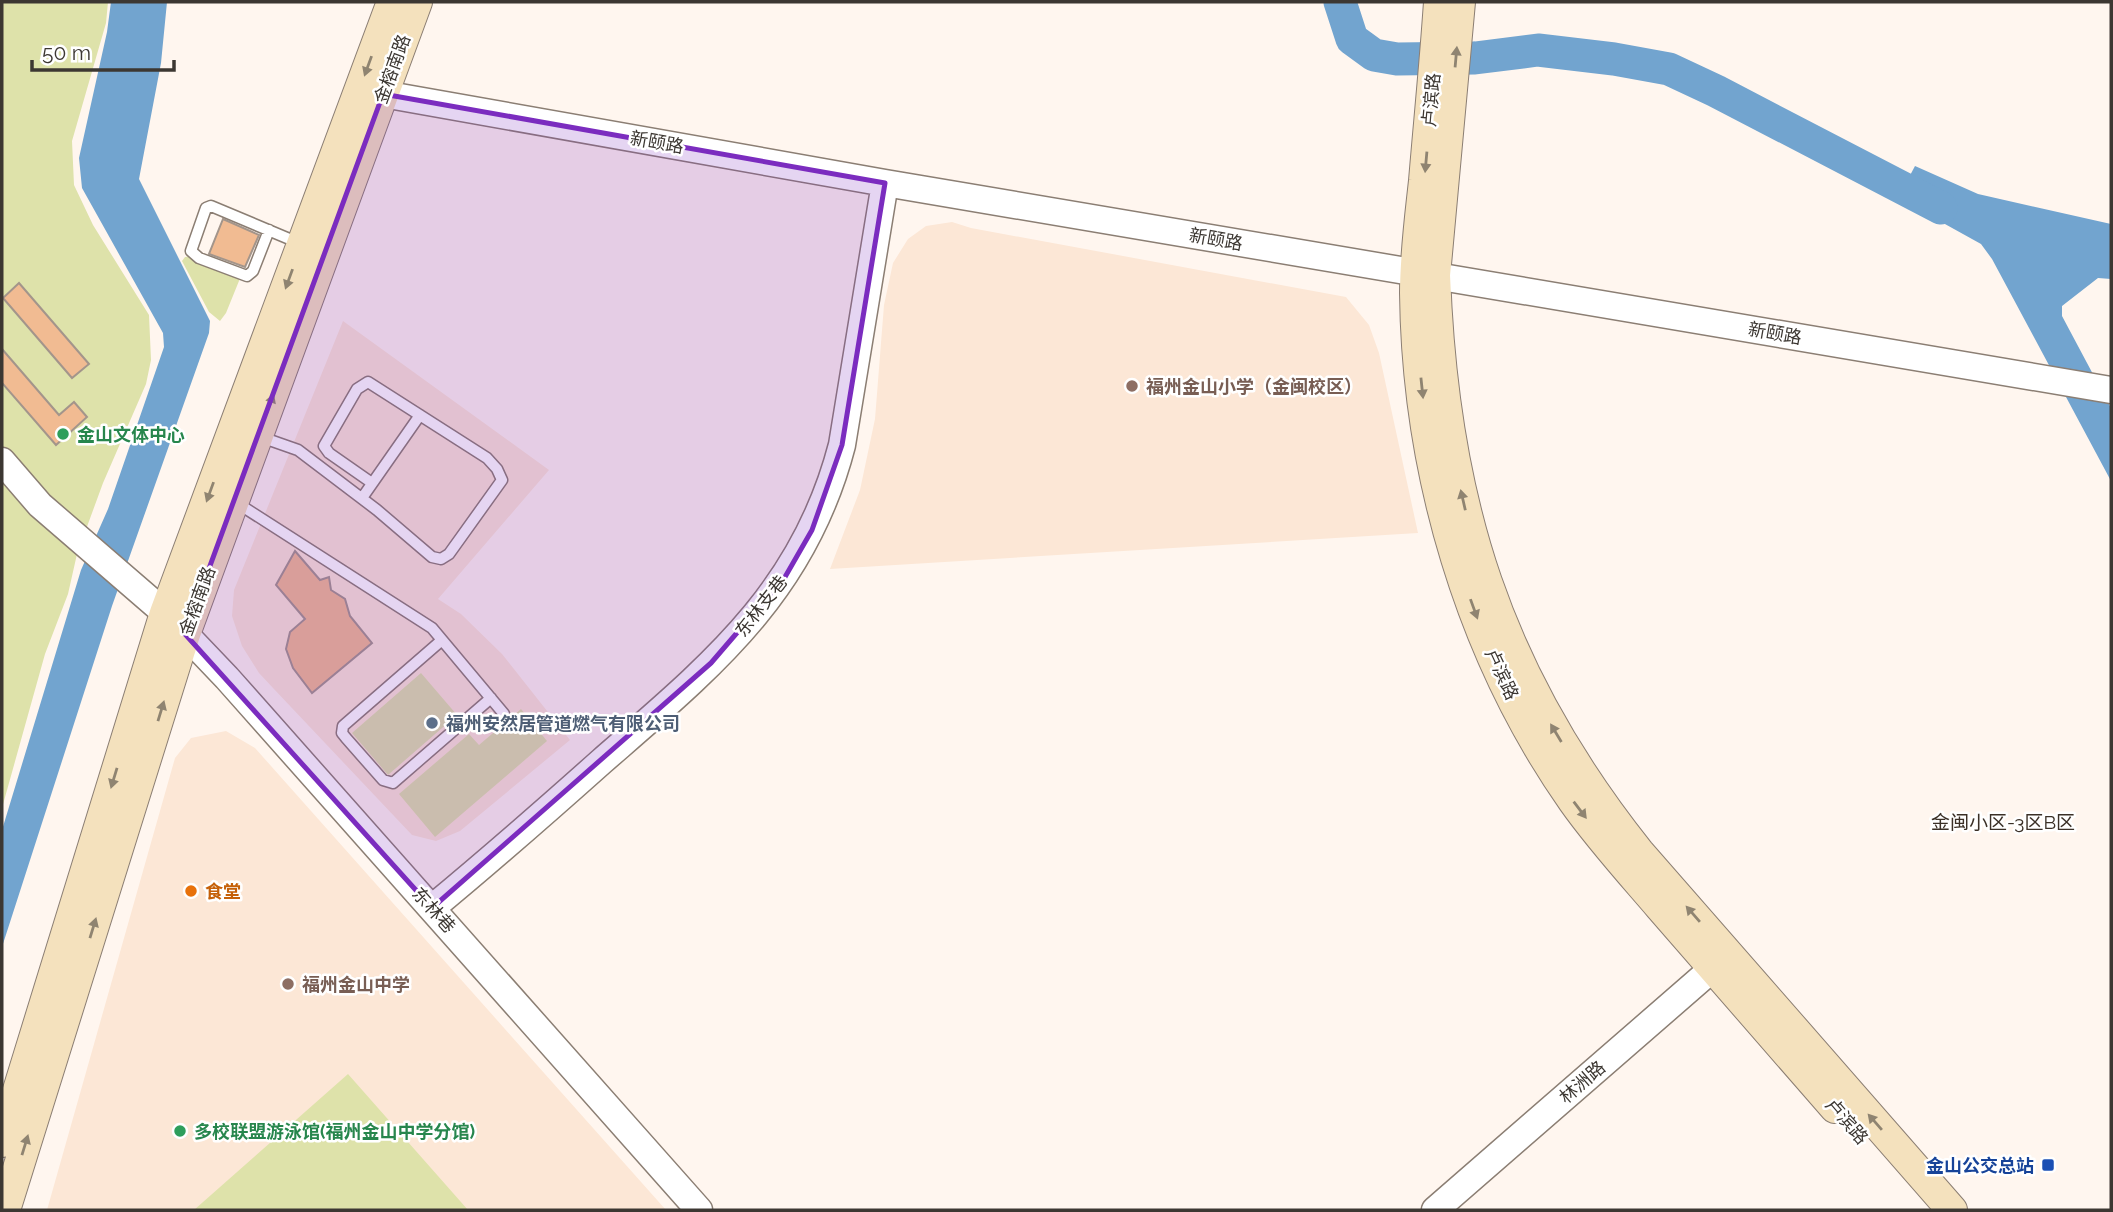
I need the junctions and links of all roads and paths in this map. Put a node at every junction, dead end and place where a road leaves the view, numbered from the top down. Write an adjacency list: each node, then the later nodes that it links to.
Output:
1 (392, 2): 7 (main road, 金榕南路, one-way to 7)
2 (417, 2): 4 (main road, 金榕南路)
3 (1449, 9): 8 (main road, 卢滨路)
4 (383, 94): 5 (street, 新颐路); 11 (main road, 金榕南路, one-way to 4)
5 (885, 183): 8 (street, 新颐路); 20 (street, 东林支巷)
6 (269, 230): 6 (lane); 7 (lane)
7 (302, 244): 16 (main road, 金榕南路, one-way to 16)
8 (1426, 273): 9 (street, 新颐路); 21 (main road, 卢滨路)
9 (2110, 390)
10 (420, 415): 13 (lane); 13 (lane); 14 (lane)
11 (258, 436): 14 (lane); 15 (main road, 金榕南路)
12 (2, 461): 16 (street, 东林巷)
13 (372, 483): 14 (lane)
14 (362, 498)
15 (234, 502): 16 (main road, 金榕南路); 17 (lane)
16 (175, 623): 20 (street, 东林巷); 22 (main road, 金榕南路, one-way to 22); 23 (main road, 金榕南路, one-way to 16)
17 (442, 639): 18 (lane); 18 (lane)
18 (491, 698): 19 (lane)
19 (504, 714)
20 (432, 908): 24 (street, 东林巷)
21 (1721, 962): 25 (street, 林洲路); 26 (main road, 卢滨路); 27 (main road, one-way to 21)
22 (2, 1142)
23 (5, 1210)
24 (699, 1210)
25 (1435, 1210)
26 (1926, 1210)
27 (1952, 1210)

